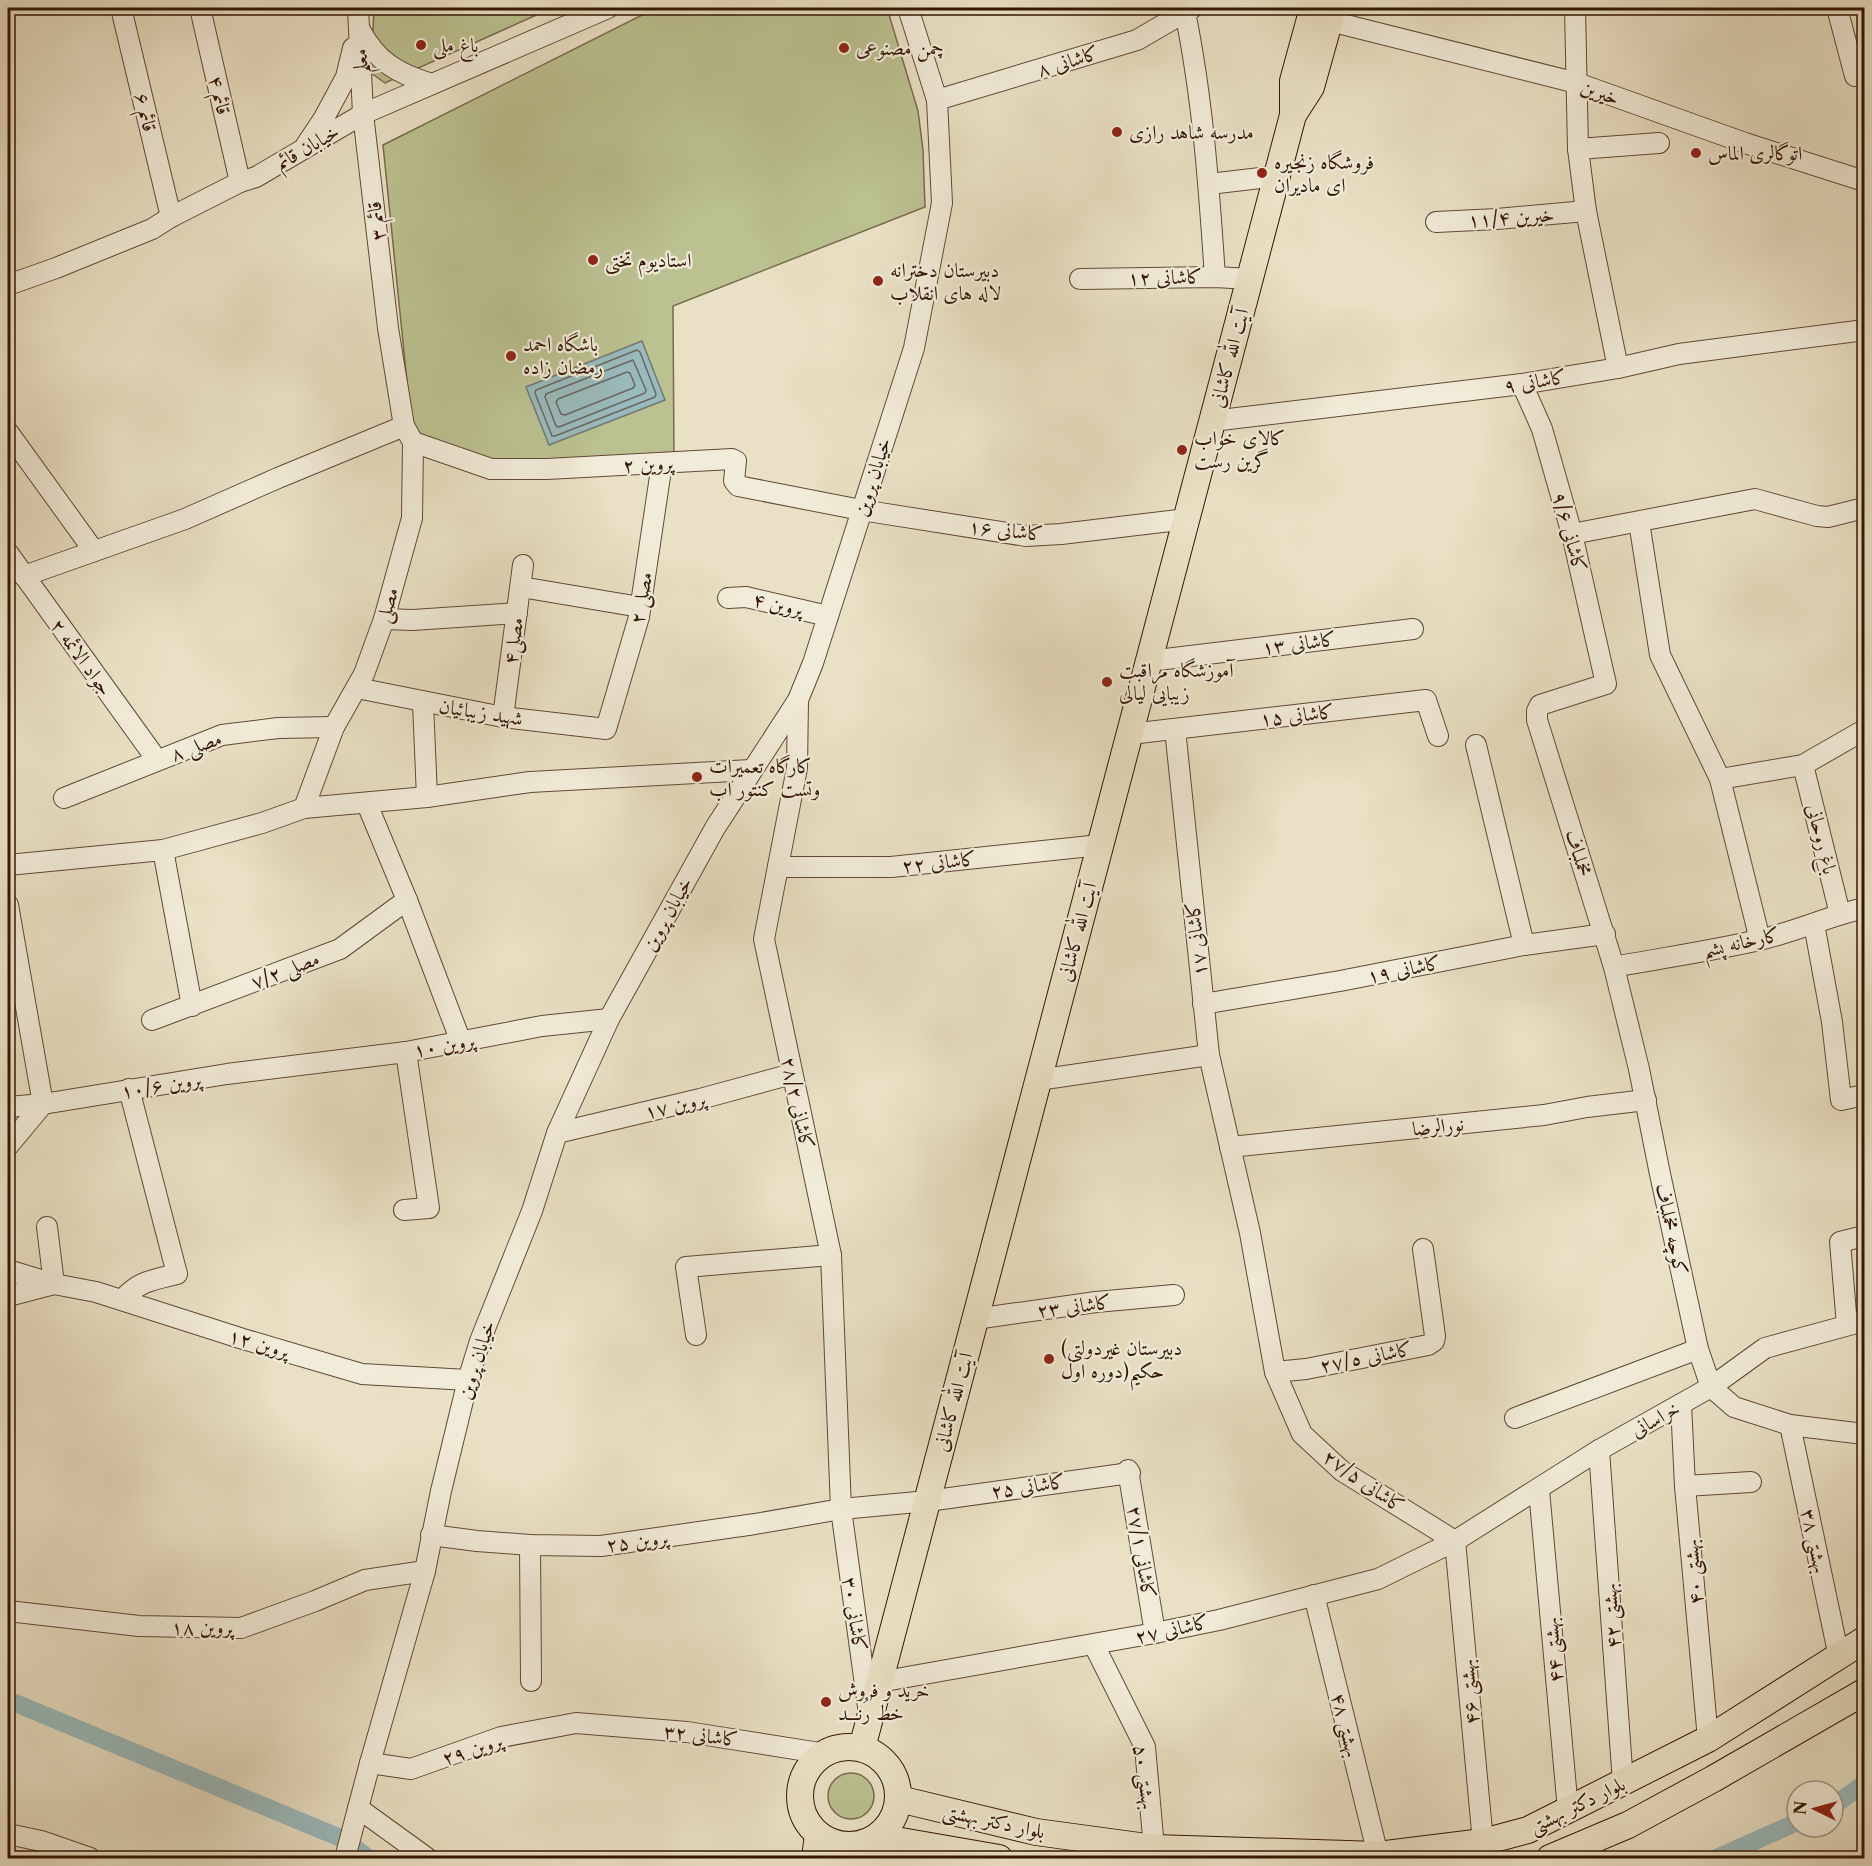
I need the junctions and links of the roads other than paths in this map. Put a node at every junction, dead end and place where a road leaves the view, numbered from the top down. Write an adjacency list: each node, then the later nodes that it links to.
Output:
1 (121, 8): 23 (street, قائم ۶)
2 (200, 8): 19 (street, قائم ۴)
3 (608, 8): 12 (street, خیابان قائم)
4 (908, 8): 13 (street, خیابان پروین)
5 (1575, 8): 11 (street)
6 (1837, 8): 10 (street)
7 (1188, 10): 13 (street, کاشانی ۸); 21 (street)
8 (1325, 12): 11 (street, خیرین); 18 (main road, آیت الله کاشانی)
9 (358, 16): 12 (street); 14 (street, معلم); 16 (street)
10 (1855, 76)
11 (1577, 83): 17 (street); 20 (street, خیرین)
12 (432, 84): 14 (street, خیابان قائم)
13 (937, 100): 38 (street, خیابان پروین)
14 (363, 114): 16 (street, خیابان قائم); 29 (street, قائم ۳)
15 (1659, 143): 17 (street)
16 (302, 150): 19 (street, خیابان قائم)
17 (1578, 150): 22 (street)
18 (1277, 176): 21 (street); 27 (main road, آیت الله کاشانی)
19 (240, 182): 23 (street, خیابان قائم)
20 (1864, 182)
21 (1209, 184): 25 (street)
22 (1586, 211): 24 (street, خیرین ۱۱/۴); 31 (street)
23 (171, 217): 28 (street, خیابان قائم)
24 (1436, 222)
25 (1215, 277): 26 (street, کاشانی ۱۲); 27 (street, کاشانی ۱۲)
26 (1080, 279)
27 (1250, 279): 33 (main road, آیت الله کاشانی)
28 (8, 285)
29 (388, 328): 35 (street, مصلی)
30 (1857, 331): 31 (street, کاشانی ۹)
31 (1618, 368): 32 (street, کاشانی ۹)
32 (1522, 384): 33 (street, کاشانی ۹); 41 (street, کاشانی ۹/۶)
33 (1212, 422): 39 (main road, آیت الله کاشانی)
34 (8, 432): 42 (street)
35 (409, 434): 36 (street, پروین ۲); 42 (street); 51 (street, مصلی)
36 (662, 463): 38 (street, پروین ۲); 48 (street, مصلی ۲)
37 (1864, 508): 40 (street)
38 (861, 510): 39 (street, کاشانی ۱۶); 50 (street, خیابان پروین)
39 (1187, 519): 53 (main road, آیت الله کاشانی)
40 (1639, 522): 41 (street); 69 (street)
41 (1572, 534): 54 (street, کاشانی ۹/۶)
42 (94, 551): 45 (street)
43 (8, 553): 45 (street, جواد الائمه ۲)
44 (523, 565): 46 (street, مصلی۴)
45 (24, 576): 66 (street, جواد الائمه ۲)
46 (521, 587): 48 (street); 49 (street, مصلی۴)
47 (728, 598): 50 (street, پروین ۴)
48 (640, 607): 60 (street, مصلی ۲)
49 (517, 613): 51 (street); 58 (street, مصلی۴)
50 (828, 615): 56 (street, خیابان پروین)
51 (384, 619): 55 (street, مصلی)
52 (1413, 629): 53 (street, کاشانی ۱۳)
53 (1149, 661): 63 (main road, آیت الله کاشانی)
54 (1606, 684): 83 (street, مخملباف)
55 (357, 688): 57 (street, شهید زیبائیان); 59 (street, مصلی)
56 (798, 700): 68 (street, خیابان پروین); 77 (street, کاشانی ۲۸/۲)
57 (423, 703): 58 (street, شهید زیبائیان); 70 (street)
58 (503, 717): 60 (street, شهید زیبائیان)
59 (334, 727): 66 (street, مصلی ۸); 73 (street, مصلی)
60 (606, 729)
61 (1175, 729): 63 (street, کاشانی ۱۵); 64 (street, کاشانی ۱۵); 87 (street, کاشانی ۱۷)
62 (1864, 730): 67 (street)
63 (1130, 734): 74 (main road, آیت الله کاشانی)
64 (1438, 736)
65 (1476, 745): 85 (street)
66 (157, 760): 71 (street, مصلی ۸)
67 (1803, 765): 69 (street); 81 (street, باغ روحانی)
68 (751, 770): 70 (street); 89 (street, خیابان پروین)
69 (1720, 779): 84 (street)
70 (427, 797): 72 (street)
71 (64, 798)
72 (367, 804): 73 (street); 78 (street)
73 (304, 808): 75 (street)
74 (1100, 846): 77 (street, کاشانی ۲۲); 97 (main road, آیت الله کاشانی)
75 (163, 850): 76 (street); 88 (street)
76 (8, 865)
77 (778, 867): 96 (street, کاشانی ۲۸/۲)
78 (407, 900): 88 (street, مصلی ۷/۲); 91 (street)
79 (8, 905): 101 (street)
80 (1864, 908): 81 (street, کارخانه پشم)
81 (1840, 914): 82 (street, کارخانه پشم)
82 (1814, 924): 84 (street, کارخانه پشم); 99 (street)
83 (1605, 934): 85 (street, کاشانی ۱۹); 86 (street, مخملباف)
84 (1760, 940): 86 (street, کارخانه پشم)
85 (1524, 945): 87 (street, کاشانی ۱۹)
86 (1614, 967): 95 (street, مخملباف)
87 (1203, 1004): 93 (street, کاشانی ۱۷)
88 (192, 1006): 90 (street, مصلی ۷/۲)
89 (609, 1019): 91 (street, پروین ۱۰); 103 (street, خیابان پروین)
90 (152, 1020)
91 (461, 1042): 92 (street, پروین ۱۰)
92 (406, 1052): 94 (street, پروین ۱۰); 106 (street)
93 (1209, 1055): 97 (street); 105 (street, کاشانی ۱۷)
94 (279, 1069): 98 (street, پروین ۱۰/۶)
95 (1639, 1069): 100 (street, کوچه مخملباف)
96 (792, 1074): 103 (street, پروین ۱۷); 110 (street, کاشانی ۲۸/۲)
97 (1038, 1080): 116 (main road, آیت الله کاشانی)
98 (129, 1089): 101 (street, پروین ۱۰/۶); 115 (street)
99 (1864, 1095)
100 (1646, 1100): 105 (street, نورالرضا); 119 (street, کوچه مخملباف)
101 (43, 1104): 102 (street, پروین ۱۰/۶); 104 (street)
102 (8, 1107)
103 (557, 1133): 121 (street, خیابان پروین)
104 (8, 1146)
105 (1230, 1147): 120 (street, کاشانی ۲۷/۵)
106 (404, 1210)
107 (47, 1227): 112 (street)
108 (1864, 1236): 117 (street)
109 (1423, 1249): 120 (street, کاشانی ٢٧/٥)
110 (831, 1255): 118 (street); 133 (street, کاشانی ۲۸/۲)
111 (8, 1270): 112 (street, پروین ۱۲)
112 (54, 1284): 114 (street, پروین ۱۲); 115 (street, پروین ۱۲)
113 (1174, 1295): 116 (street, کاشانی ۲۳)
114 (8, 1296)
115 (122, 1300): 121 (street, پروین ۱۲)
116 (975, 1319): 132 (main road, آیت الله کاشانی)
117 (1856, 1323): 122 (street, خراسانی)
118 (696, 1335)
119 (1698, 1349): 122 (street, کوچه مخملباف); 124 (street)
120 (1275, 1372): 135 (street, کاشانی ۲۷/۵)
121 (468, 1380): 134 (street, خیابان پروین)
122 (1711, 1387): 123 (street, خراسانی); 125 (street)
123 (1681, 1404): 127 (street, خراسانی); 130 (street, بهشتی ۴۰)
124 (1515, 1418)
125 (1790, 1425): 126 (street); 143 (street, بهشتی ۳۸)
126 (1864, 1434)
127 (1599, 1450): 131 (street, خراسانی); 153 (street, بهشتی ۴۲)
128 (1129, 1472): 132 (street, کاشانی ۲۵); 140 (street, کاشانی ۲۷/۱)
129 (1751, 1482): 130 (street)
130 (1685, 1486): 149 (street, بهشتی ۴۰)
131 (1539, 1490): 135 (street, خراسانی); 156 (street, بهشتی ۴۴)
132 (928, 1501): 133 (street, کاشانی ۲۵); 145 (main road, آیت الله کاشانی)
133 (841, 1509): 136 (street, پروین ۲۵); 147 (street, کاشانی ۳۰)
134 (431, 1535): 136 (street, پروین ۲۵); 137 (street, خیابان پروین)
135 (1455, 1541): 138 (street, کاشانی ۲۷); 158 (street, بهشتی ۴۶)
136 (530, 1545): 144 (street)
137 (424, 1571): 139 (street, پروین ۱۸); 152 (street, خیابان پروین)
138 (1314, 1595): 140 (street, کاشانی ۲۷); 163 (street, بهشتی ۴۸)
139 (8, 1611)
140 (1155, 1633): 142 (street, کاشانی ۲۷)
141 (1864, 1640): 143 (main road, بلوار دکتر بهشتی)
142 (1094, 1645): 145 (street, کاشانی ۲۷); 161 (street, بهشتی ۵۰)
143 (1839, 1657): 149 (main road, بلوار دکتر بهشتی)
144 (531, 1681)
145 (879, 1682): 147 (main road, آیت الله کاشانی)
146 (1864, 1692): 169 (main road, بلوار دکتر بهشتی)
147 (869, 1720): 150 (main road, آیت الله کاشانی)
148 (576, 1723): 151 (street, کاشانی ۳۲); 152 (street, پروین ۲۹)
149 (1708, 1739): 153 (main road, بلوار دکتر بهشتی)
150 (862, 1749): 151 (main road); 154 (main road)
151 (826, 1754): 159 (main road)
152 (369, 1763): 155 (street, خیابان پروین)
153 (1623, 1783): 156 (main road, بلوار دکتر بهشتی)
154 (899, 1799): 160 (main road); 161 (main road, بلوار دکتر بهشتی)
155 (358, 1808): 164 (street, خیابان پروین); 167 (street)
156 (1568, 1810): 158 (main road, بلوار دکتر بهشتی)
157 (8, 1834): 162 (street)
158 (1483, 1842): 163 (main road, بلوار دکتر بهشتی)
159 (816, 1846): 160 (main road)
160 (874, 1848): 168 (main road, بلوار دکتر بهشتی)
161 (1154, 1848): 165 (main road, بلوار دکتر بهشتی)
162 (52, 1852): 166 (street)
163 (1378, 1855): 165 (main road, بلوار دکتر بهشتی)
164 (345, 1856)
165 (1310, 1856)
166 (90, 1858)
167 (427, 1858)
168 (999, 1858)
169 (1550, 1858)

